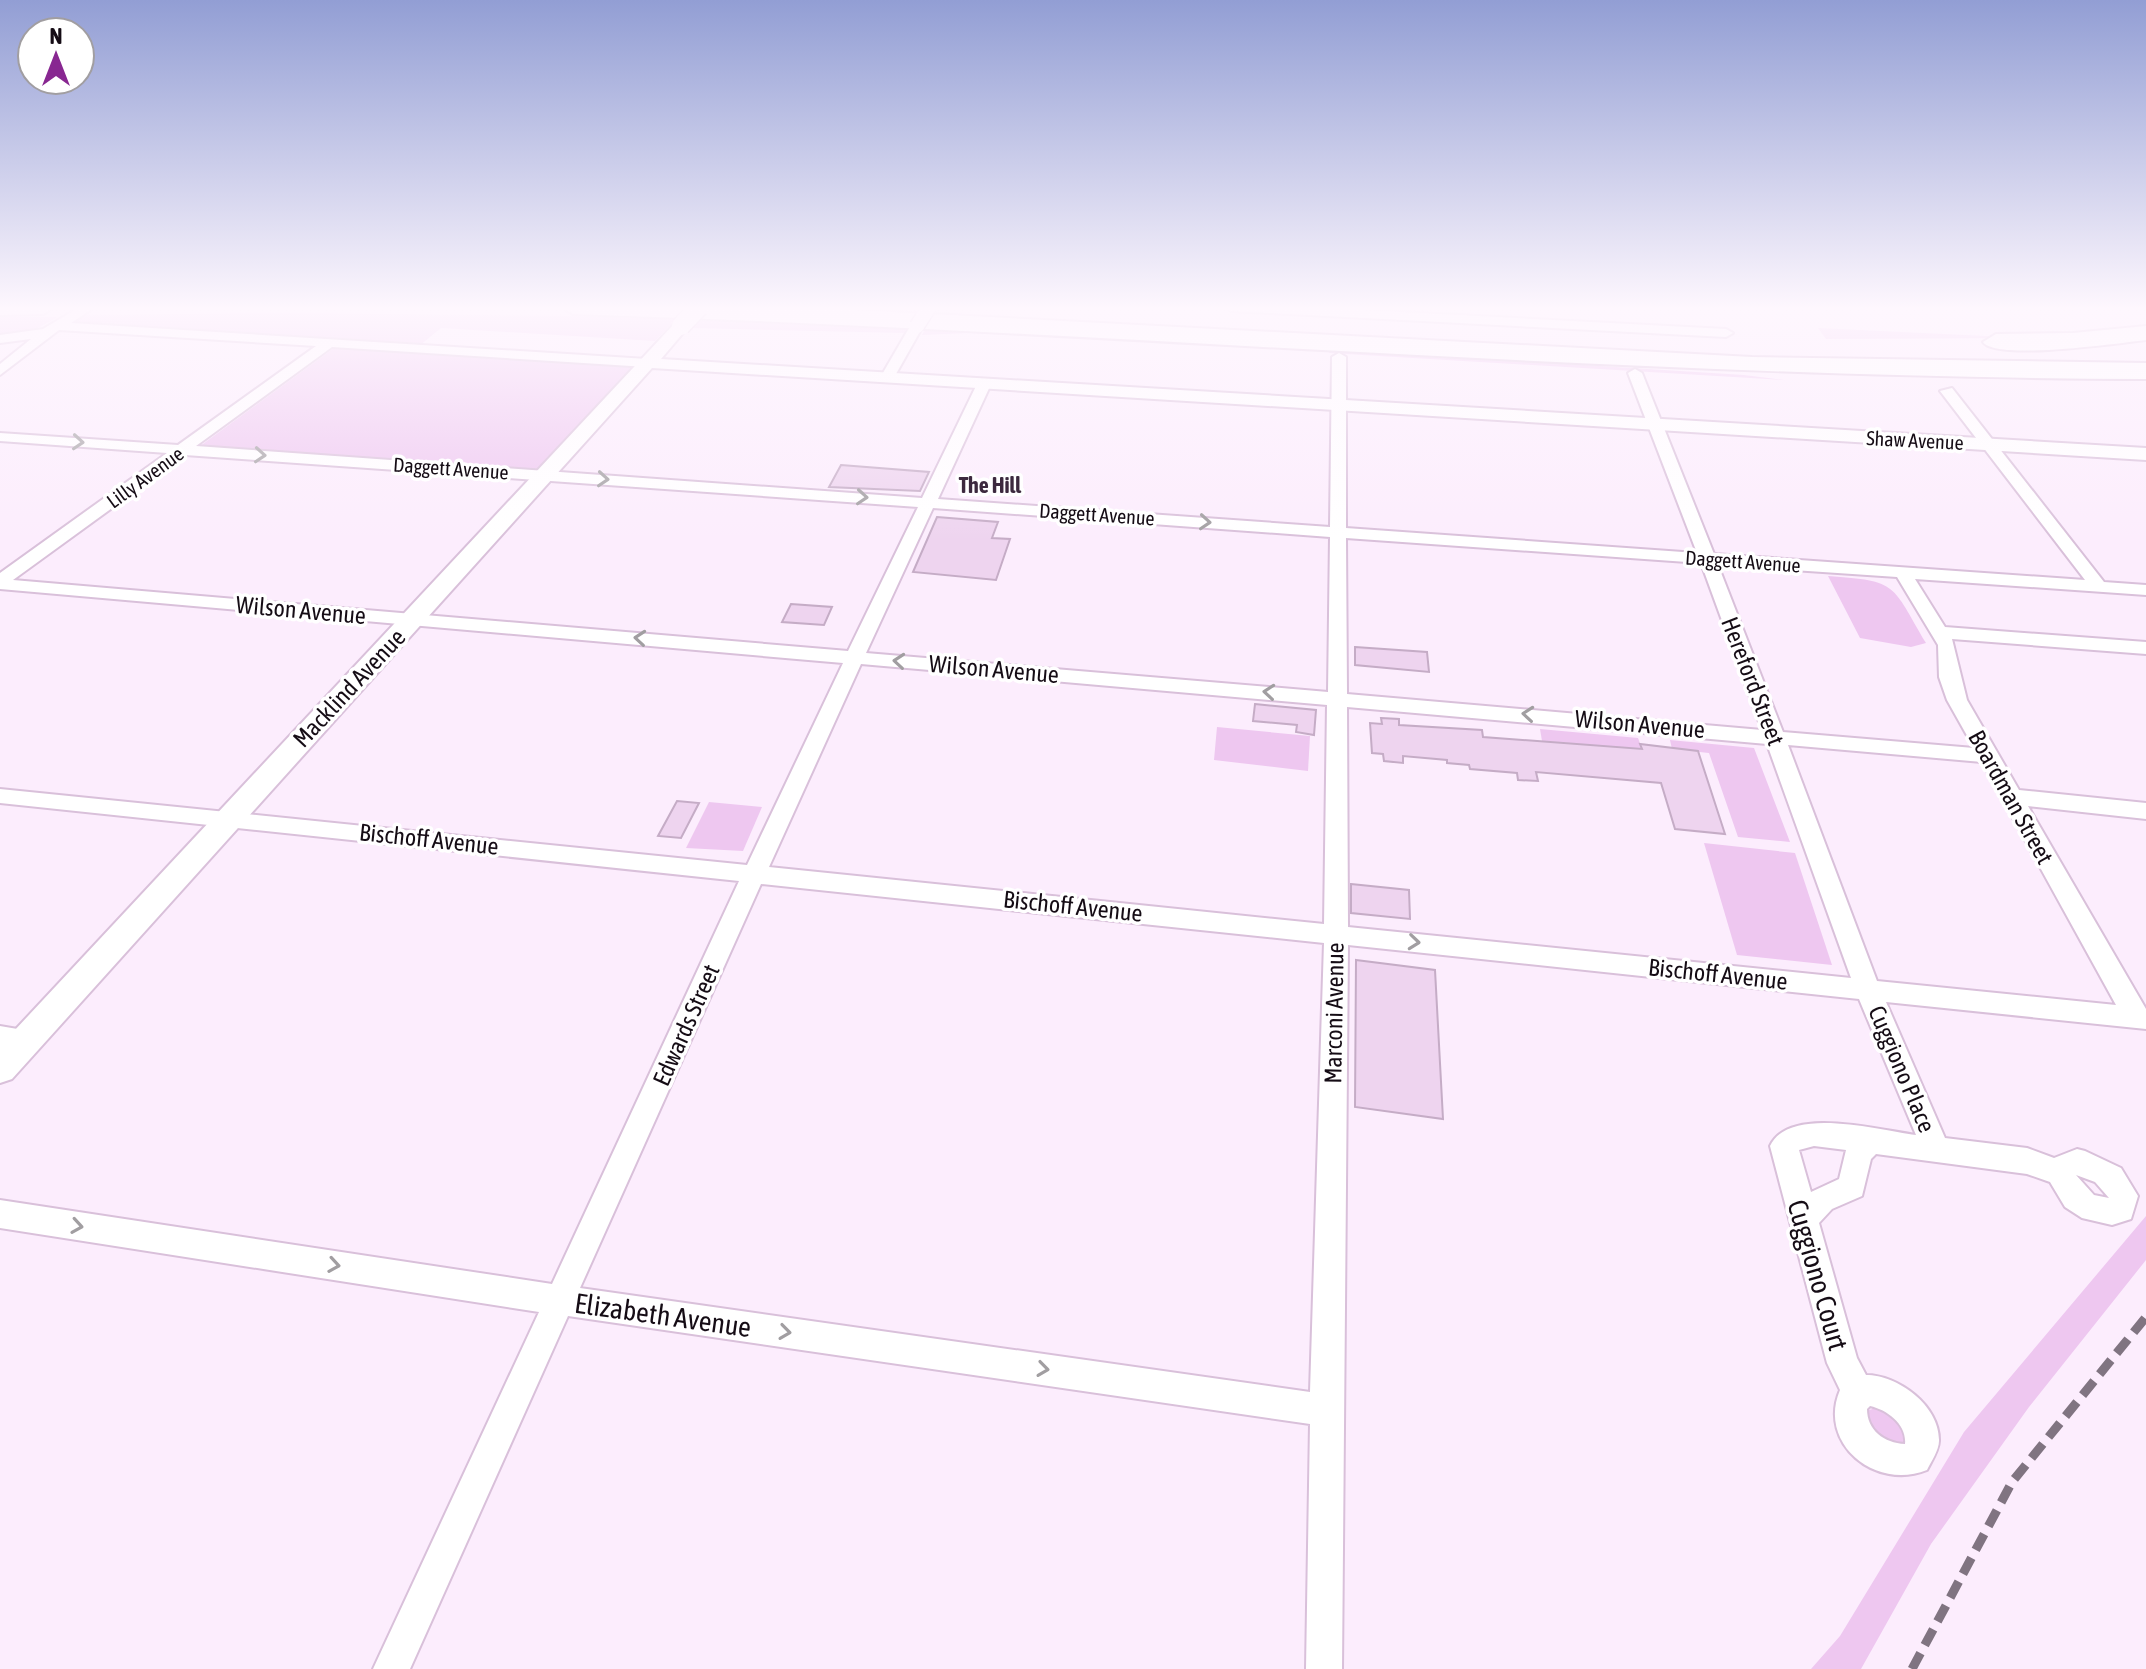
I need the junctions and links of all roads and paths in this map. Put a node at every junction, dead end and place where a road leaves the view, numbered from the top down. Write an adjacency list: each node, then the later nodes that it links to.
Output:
1 (984, 384): 17 (street, Edwards Street)
2 (271, 385): 14 (street, Lilly Avenue)
3 (627, 385): 16 (street, Macklind Avenue)
4 (999, 385): 10 (street, Shaw Avenue)
5 (1338, 385): 10 (street, Marconi Avenue)
6 (1650, 385): 11 (street, Hereford Street)
7 (2068, 385): 8 (highway)
8 (2146, 387)
9 (1947, 391): 13 (street)
10 (1337, 405): 11 (street, Shaw Avenue); 18 (street, Marconi Avenue)
11 (1655, 424): 13 (street, Shaw Avenue); 19 (street, Hereford Street)
12 (0, 437): 14 (street, Daggett Avenue, one-way to 14)
13 (1989, 445): 15 (street, Shaw Avenue); 22 (street)
14 (182, 449): 16 (street, Daggett Avenue, one-way to 16); 21 (street, Lilly Avenue)
15 (2146, 454)
16 (545, 474): 17 (street, Daggett Avenue, one-way to 17); 24 (street, Macklind Avenue)
17 (929, 502): 18 (street, Daggett Avenue, one-way to 18); 27 (street, Edwards Street)
18 (1337, 531): 19 (street, Daggett Avenue); 28 (street, Marconi Avenue)
19 (1705, 558): 20 (street, Daggett Avenue); 29 (street, Hereford Street)
20 (1902, 572): 22 (street, Daggett Avenue); 25 (street, Boardman Street)
21 (0, 582): 24 (street, Wilson Avenue)
22 (2098, 586): 23 (street, Daggett Avenue)
23 (2146, 590)
24 (413, 619): 27 (street, Wilson Avenue, one-way to 24); 34 (street, Macklind Avenue)
25 (1939, 632): 26 (street); 30 (street, Boardman Street)
26 (2146, 648)
27 (854, 657): 28 (street, Wilson Avenue, one-way to 27); 35 (street, Edwards Street)
28 (1337, 698): 29 (street, Wilson Avenue, one-way to 28); 36 (street, Marconi Avenue)
29 (1774, 735): 30 (street, Wilson Avenue); 37 (street, Hereford Street)
30 (1988, 756): 32 (street, Boardman Street)
31 (0, 796): 34 (street, Bischoff Avenue)
32 (2011, 797): 33 (street); 38 (street, Boardman Street)
33 (2146, 811)
34 (229, 819): 35 (street, Bischoff Avenue); 39 (street, Macklind Avenue)
35 (755, 873): 36 (street, Bischoff Avenue); 47 (street, Edwards Street)
36 (1336, 934): 37 (street, Bischoff Avenue, one-way to 37); 49 (street, Marconi Avenue)
37 (1868, 990): 38 (street, Bischoff Avenue); 42 (street, Cuggiono Place)
38 (2141, 1018)
39 (13, 1039): 40 (street, Macklind Avenue)
40 (0, 1069)
41 (1870, 1141): 42 (street, Cuggiono Place); 43 (street, Cuggiono Place); 46 (street)
42 (1936, 1149): 44 (street, Cuggiono Place)
43 (1784, 1155): 46 (street, Cuggiono Court)
44 (2061, 1173)
45 (0, 1214): 47 (street, Elizabeth Avenue, one-way to 47)
46 (1804, 1225): 48 (street, Cuggiono Court)
47 (561, 1300): 49 (street, Elizabeth Avenue, one-way to 49); 50 (street, Edwards Street)
48 (1858, 1393)
49 (1326, 1410): 51 (street, Marconi Avenue)
50 (391, 1669)
51 (1324, 1669)

